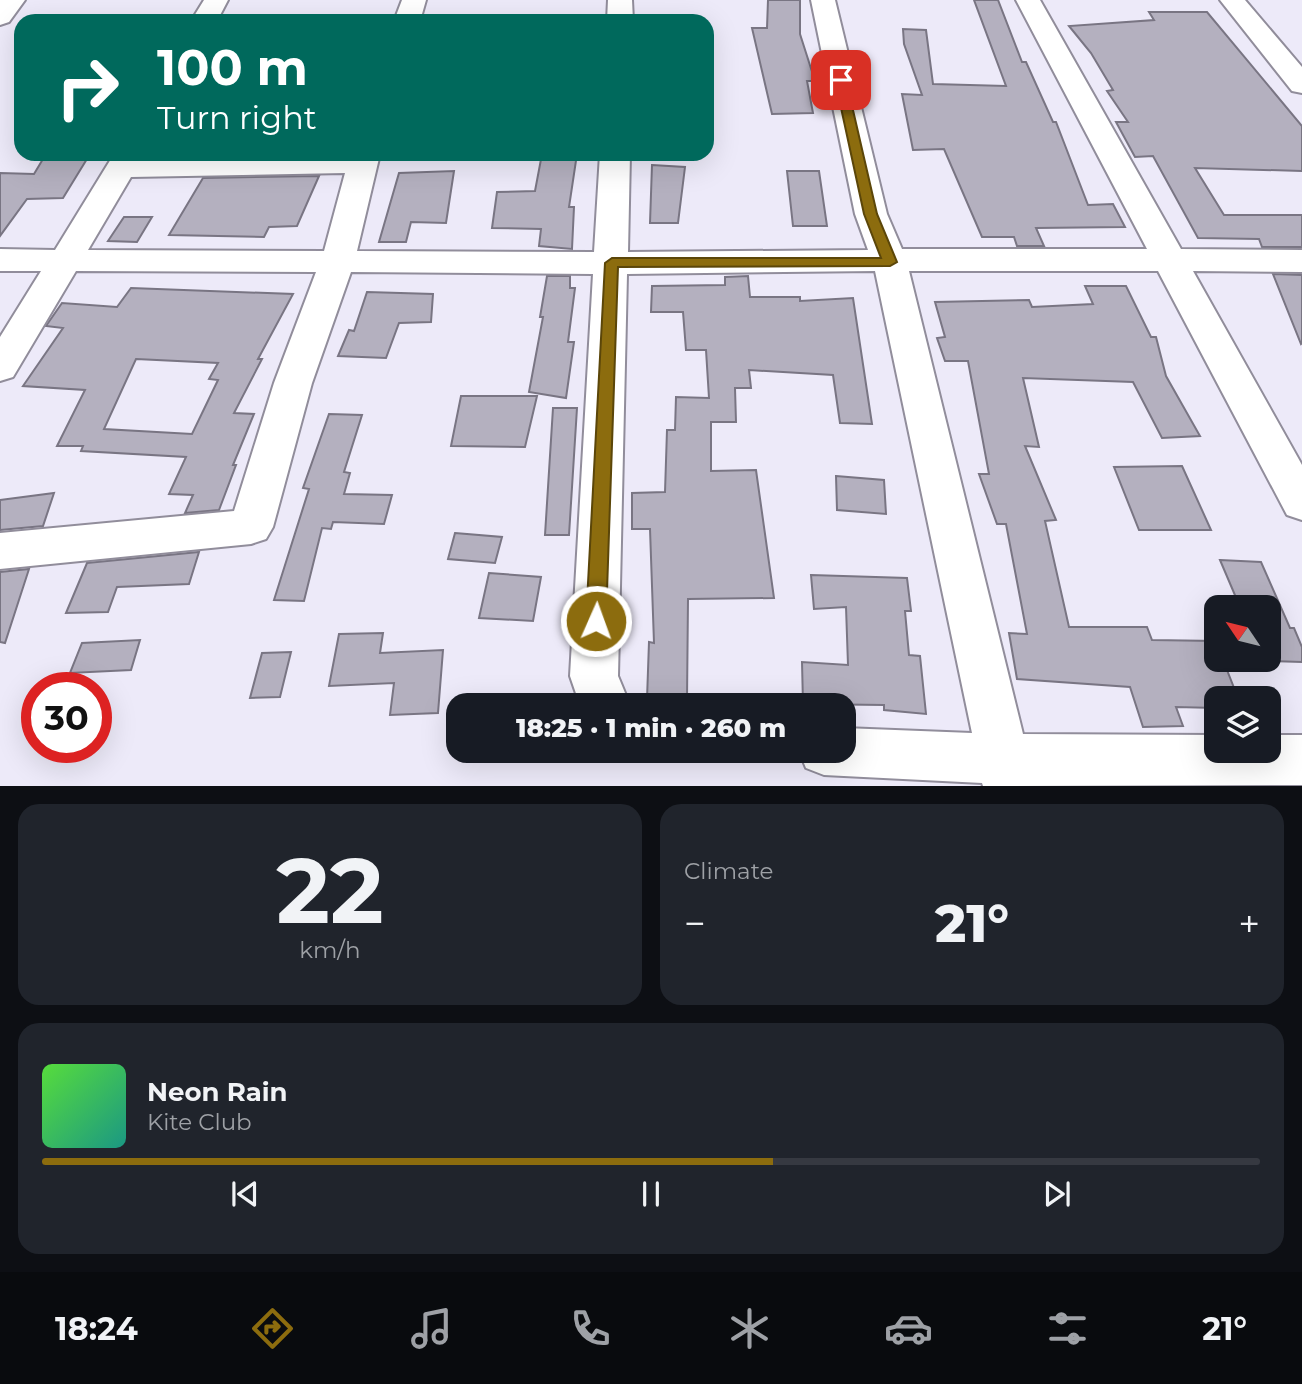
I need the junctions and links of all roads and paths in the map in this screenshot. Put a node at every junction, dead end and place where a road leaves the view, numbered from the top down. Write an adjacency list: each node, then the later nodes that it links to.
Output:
1 (13, 0): 5 (street)
2 (823, 0): 15 (street)
3 (1028, 0): 12 (street)
4 (1232, 0): 6 (street)
5 (0, 17)
6 (1302, 85)
7 (124, 161): 14 (street)
8 (363, 161): 11 (street)
9 (615, 161): 16 (street)
10 (0, 260): 14 (street)
11 (338, 260): 14 (street); 16 (street); 19 (street)
12 (1171, 260): 13 (street); 15 (street); 18 (street)
13 (1302, 261)
14 (64, 262): 17 (street)
15 (890, 262): 16 (street); 23 (street)
16 (612, 263): 20 (street)
17 (0, 368)
18 (1302, 503)
19 (0, 551)
20 (600, 693)
21 (856, 755): 23 (street)
22 (1302, 760): 23 (street)
23 (1006, 772)

